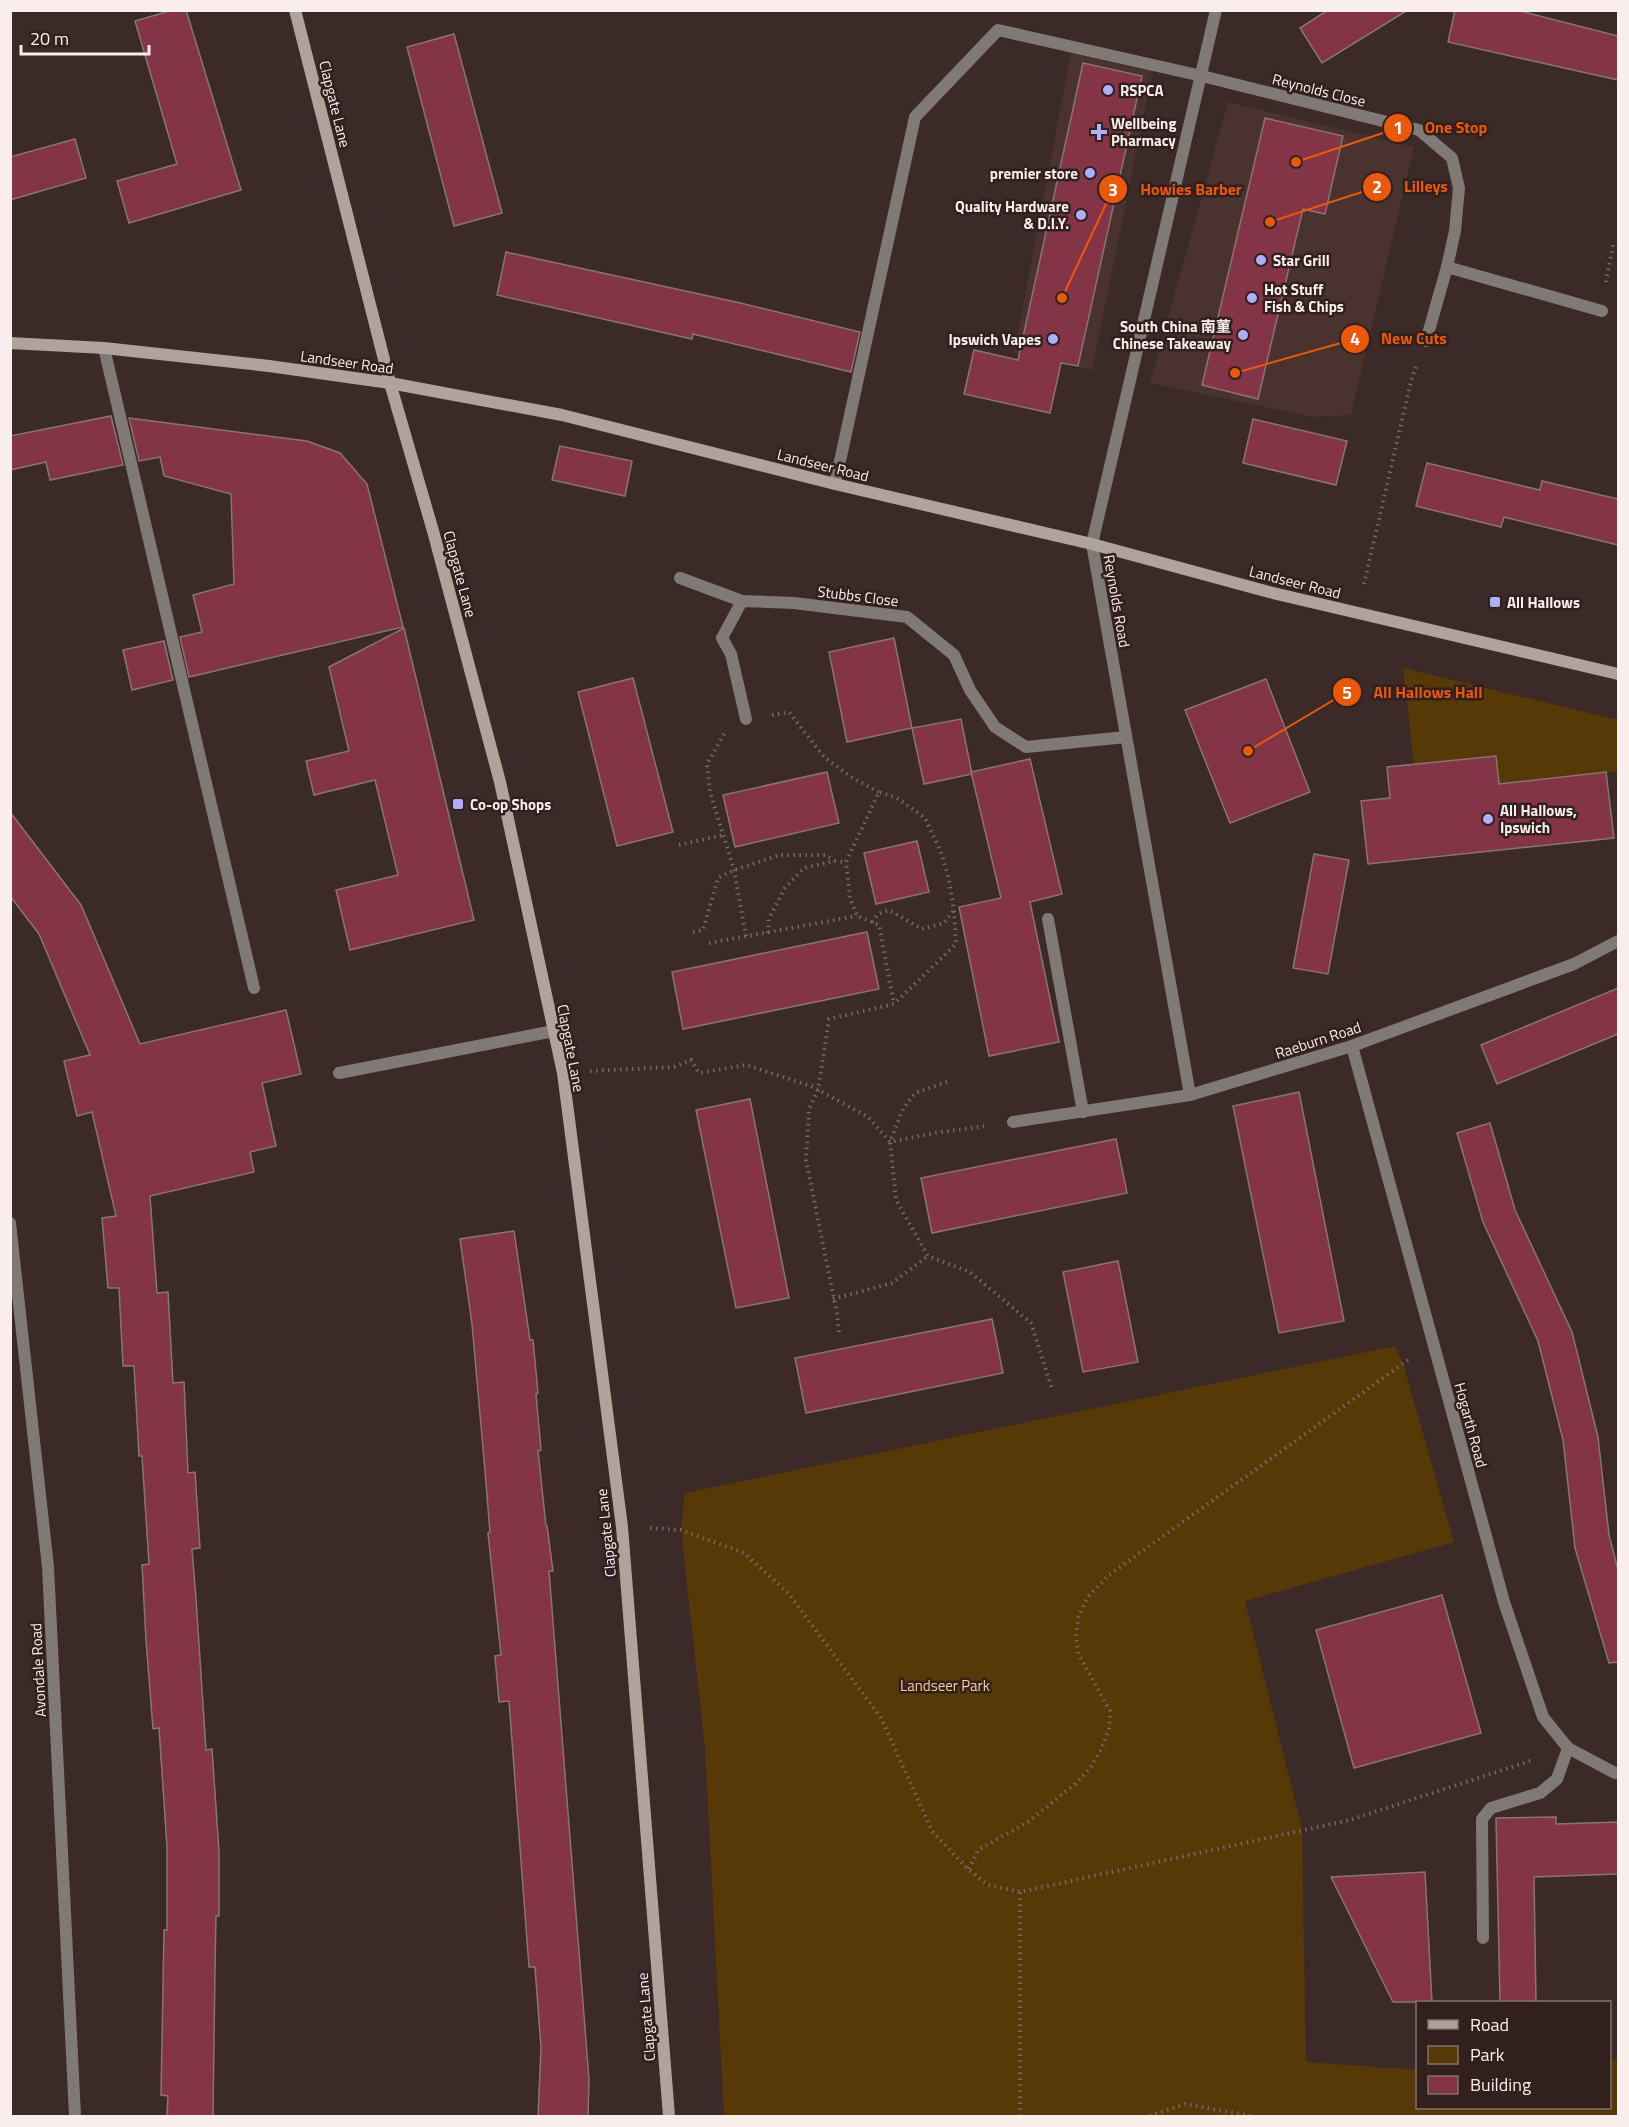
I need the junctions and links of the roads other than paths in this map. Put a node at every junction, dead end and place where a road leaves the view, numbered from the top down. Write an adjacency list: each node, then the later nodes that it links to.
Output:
1 (295, 10): 9 (street, Clapgate Lane)
2 (1216, 10): 3 (street, Reynolds Road)
3 (1202, 76): 4 (street, Reynolds Close); 10 (street, Reynolds Close); 11 (street, Reynolds Road)
4 (1447, 267): 5 (street); 6 (street, Reynolds Close)
5 (1602, 311)
6 (1426, 341)
7 (10, 343): 8 (street, Landseer Road)
8 (104, 348): 9 (street, Landseer Road); 19 (street)
9 (390, 383): 10 (street, Landseer Road); 20 (street, Clapgate Lane)
10 (835, 484): 11 (street, Landseer Road)
11 (1092, 544): 14 (street, Landseer Road); 16 (street, Reynolds Road)
12 (680, 578): 13 (street, Stubbs Close)
13 (742, 601): 15 (street); 16 (street, Stubbs Close)
14 (1618, 674)
15 (746, 720)
16 (1126, 737): 23 (street, Reynolds Road)
17 (1048, 919): 24 (street)
18 (1618, 941): 21 (street, Raeburn Road)
19 (254, 988)
20 (554, 1031): 22 (street); 31 (street, Clapgate Lane)
21 (1352, 1046): 23 (street, Raeburn Road); 27 (street, Hogarth Road)
22 (339, 1073)
23 (1190, 1095): 24 (street, Raeburn Road)
24 (1083, 1112): 25 (street, Raeburn Road)
25 (1013, 1122)
26 (10, 1223): 30 (street, Avondale Road)
27 (1568, 1748): 28 (street, Hogarth Road); 29 (street)
28 (1618, 1773)
29 (1483, 1938)
30 (75, 2116)
31 (669, 2116)

